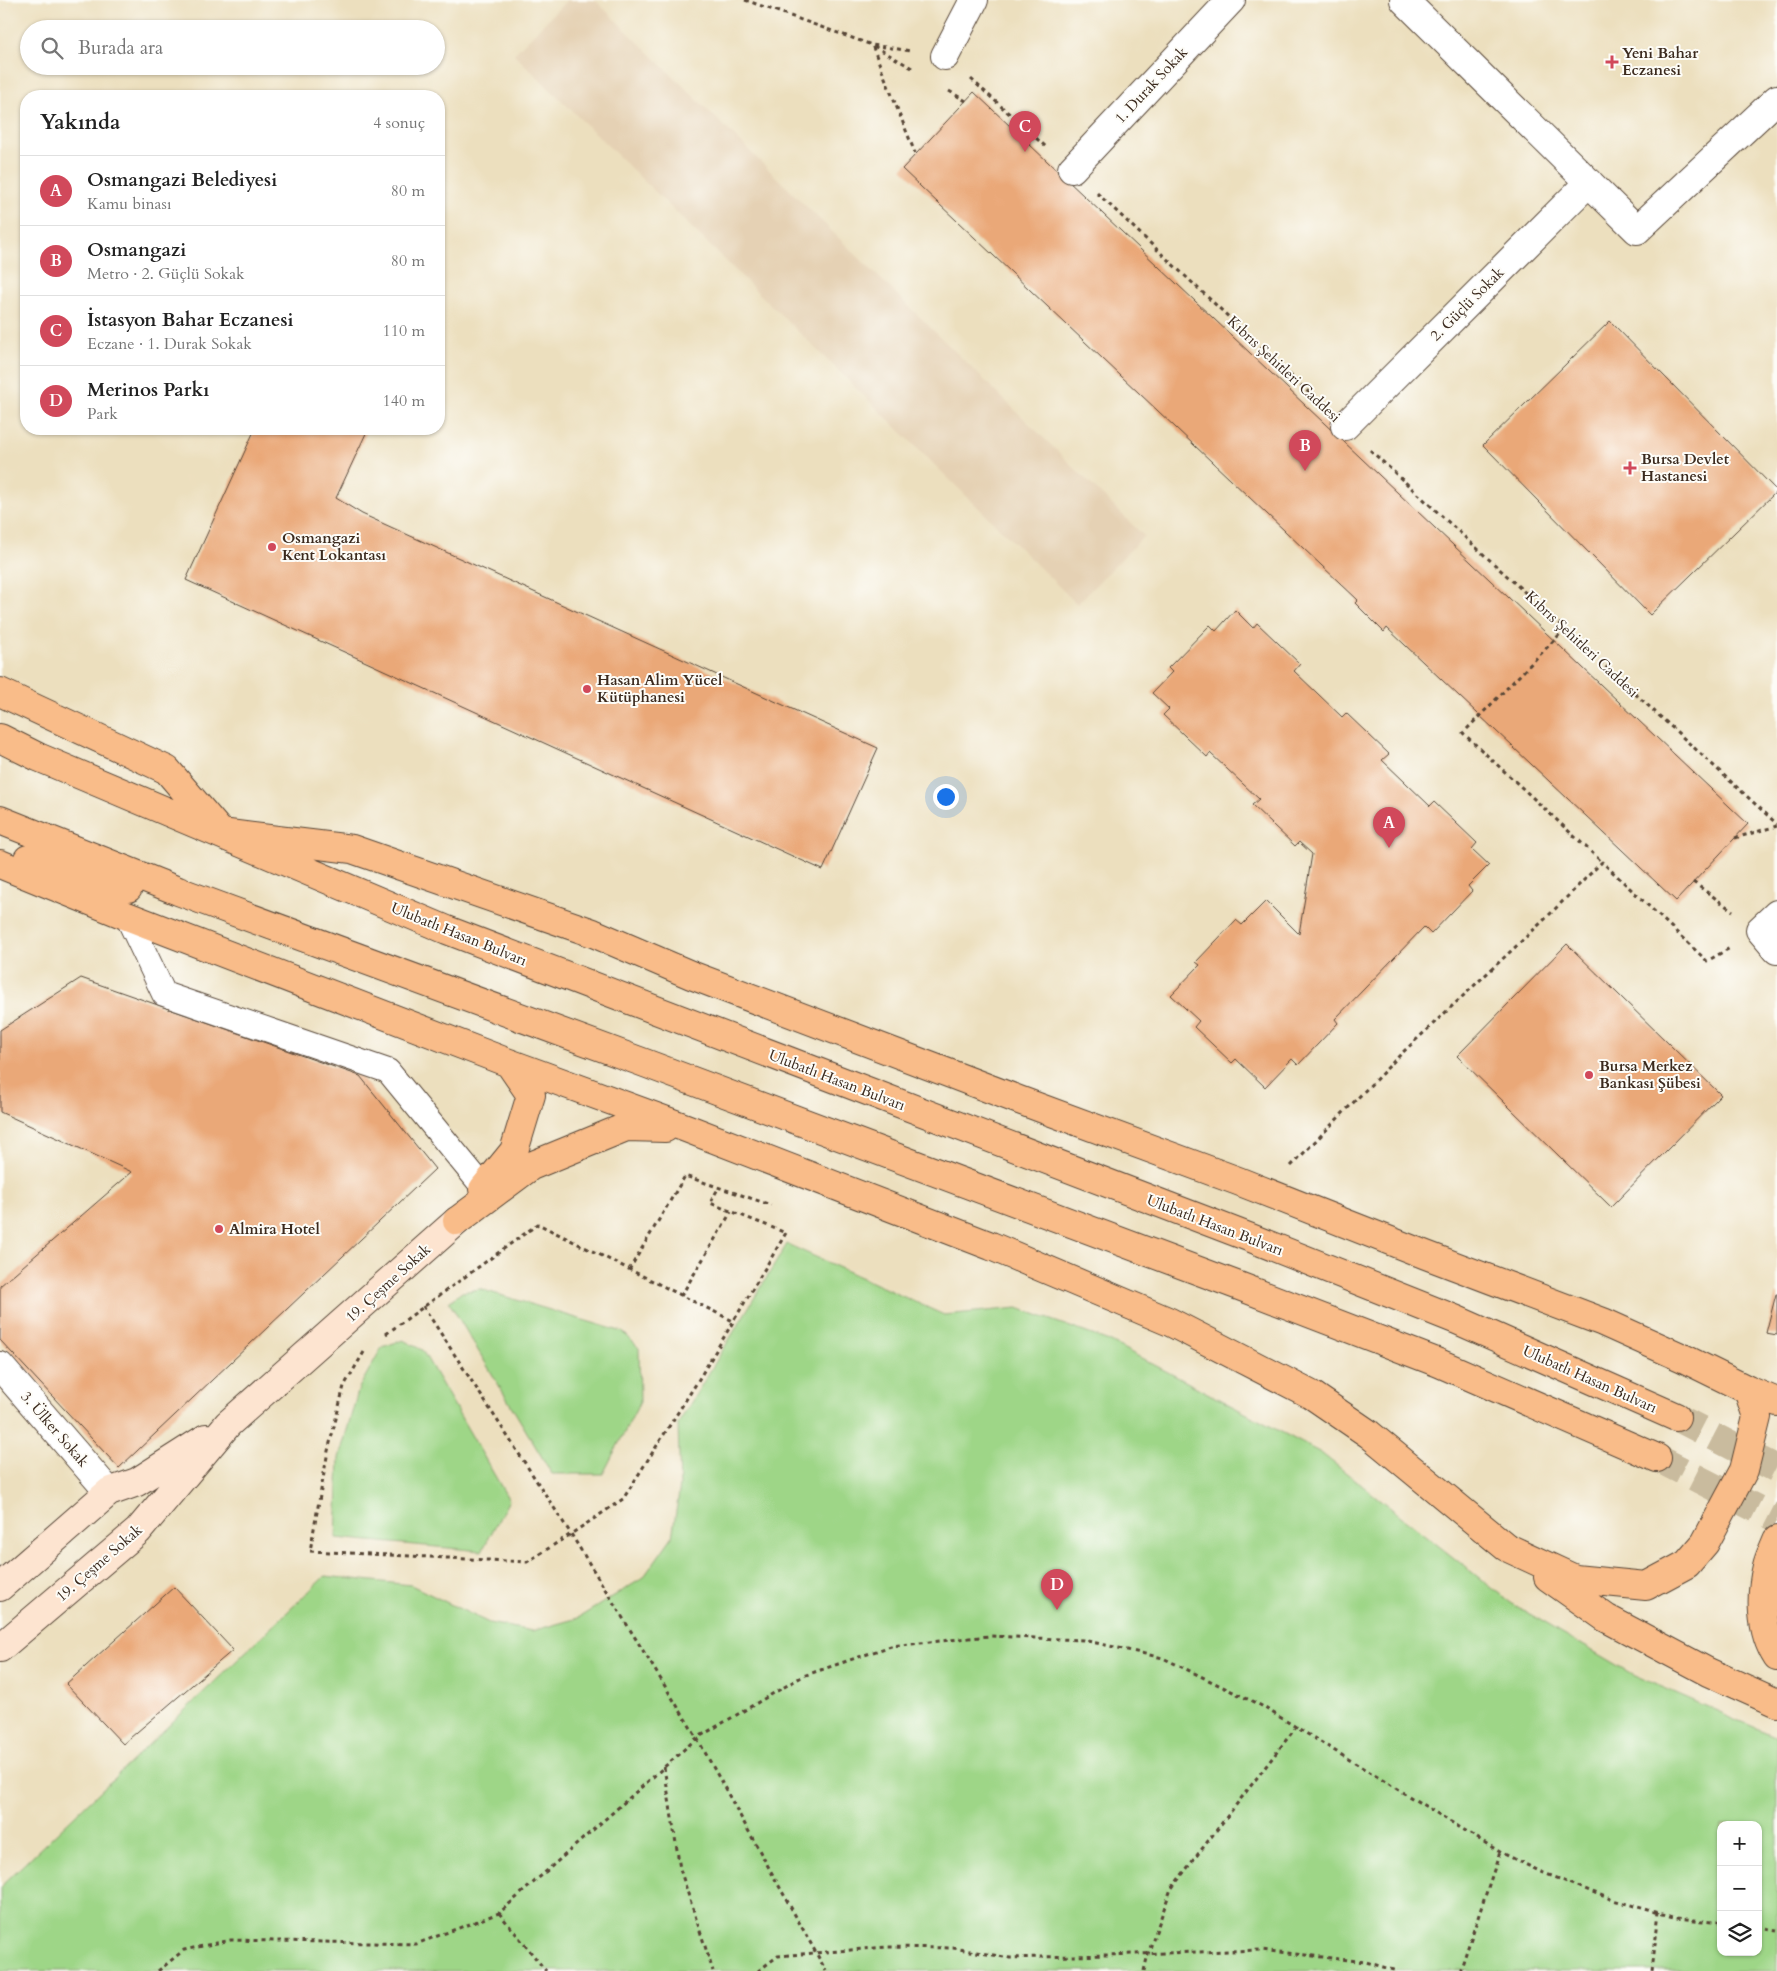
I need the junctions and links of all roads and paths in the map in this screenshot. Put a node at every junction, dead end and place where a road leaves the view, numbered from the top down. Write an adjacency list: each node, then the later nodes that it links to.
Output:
1 (745, 0): 5 (path)
2 (974, 0): 6 (street)
3 (1231, 0): 12 (street, 1. Durak Sokak)
4 (1404, 0): 13 (street)
5 (872, 44): 6 (path); 7 (path); 11 (path)
6 (945, 56): 12 (path, Kıbrıs Şehitleri Caddesi)
7 (915, 70)
8 (949, 91): 10 (path)
9 (1777, 100): 13 (street)
10 (966, 101)
11 (915, 154)
12 (1072, 169): 14 (path, Kıbrıs Şehitleri Caddesi)
13 (1589, 182): 14 (street, 2. Güçlü Sokak)
14 (1345, 426): 15 (path, Kıbrıs Şehitleri Caddesi)
15 (1565, 629): 19 (path, Kıbrıs Şehitleri Caddesi); 23 (path)
16 (0, 692): 20 (highway)
17 (0, 738): 20 (highway, Ulubatlı Hasan Bulvarı)
18 (0, 820): 28 (highway)
19 (1777, 825): 21 (path)
20 (221, 833): 33 (highway); 46 (highway, Ulubatlı Hasan Bulvarı)
21 (1735, 838)
22 (0, 851): 28 (highway)
23 (1602, 862): 27 (path); 33 (path)
24 (0, 864): 26 (highway)
25 (1693, 882): 27 (path)
26 (127, 916): 29 (highway); 32 (lane)
27 (1772, 931)
28 (331, 946): 48 (highway)
29 (509, 1063): 30 (highway); 32 (highway)
30 (686, 1128): 36 (highway); 52 (highway)
31 (719, 1187): 34 (path); 35 (path); 37 (path)
32 (484, 1188): 36 (highway)
33 (1266, 1192): 44 (highway)
34 (771, 1205)
35 (732, 1212): 38 (path); 40 (path)
36 (457, 1221): 47 (main road, 19. Çeşme Sokak)
37 (629, 1270): 38 (path); 39 (path)
38 (681, 1296): 40 (path)
39 (423, 1306): 41 (path); 50 (path)
40 (733, 1321): 50 (path)
41 (380, 1338)
42 (366, 1349): 50 (path)
43 (0, 1366): 49 (street, 3. Ülker Sokak)
44 (1748, 1390): 45 (highway); 52 (highway)
45 (1777, 1402)
46 (1676, 1417)
47 (228, 1424): 49 (main road, 19. Çeşme Sokak); 54 (main road, 19. Çeşme Sokak)
48 (1657, 1458)
49 (109, 1492): 53 (main road, 19. Çeşme Sokak)
50 (571, 1534): 58 (path)
51 (1777, 1540): 55 (highway)
52 (1506, 1547): 56 (highway)
53 (0, 1587)
54 (0, 1648)
55 (1777, 1657)
56 (1777, 1704)
57 (1297, 1726): 58 (path); 60 (path); 67 (path)
58 (697, 1738): 59 (path); 66 (path)
59 (664, 1767): 62 (path); 70 (path)
60 (1500, 1852): 61 (path); 75 (path)
61 (1658, 1912): 63 (path); 76 (path)
62 (499, 1914): 68 (path); 69 (path)
63 (1717, 1923)
64 (1762, 1928): 65 (path)
65 (1777, 1930)
66 (816, 1954): 67 (path); 71 (path); 72 (path)
67 (1148, 1954): 73 (path); 74 (path)
68 (158, 1971)
69 (546, 1971)
70 (713, 1971)
71 (758, 1971)
72 (826, 1971)
73 (1144, 1971)
74 (1397, 1971)
75 (1460, 1971)
76 (1651, 1971)

